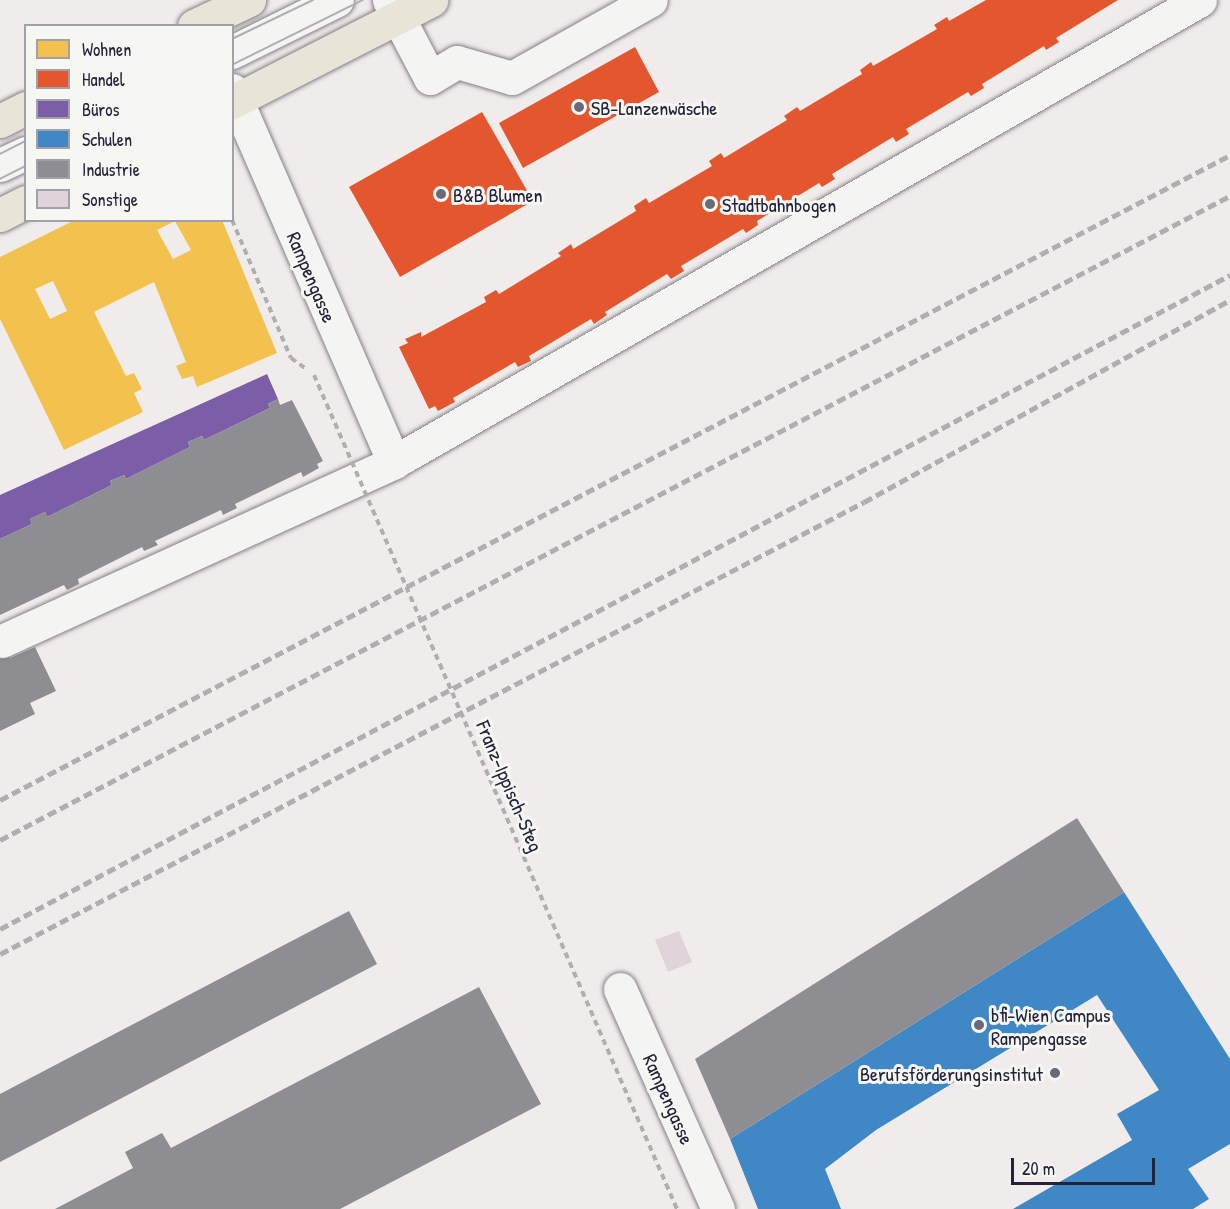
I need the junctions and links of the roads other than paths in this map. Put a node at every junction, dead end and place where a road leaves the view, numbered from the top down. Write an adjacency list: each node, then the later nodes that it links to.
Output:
1 (249, 0): 7 (main road)
2 (337, 0): 8 (street)
3 (431, 0): 6 (main road)
4 (651, 0): 6 (street)
5 (1200, 0): 16 (street)
6 (393, 8): 9 (main road)
7 (198, 24)
8 (234, 51)
9 (234, 98): 16 (street, Rampengasse)
10 (24, 109): 11 (main road)
11 (0, 121)
12 (24, 154): 13 (street)
13 (0, 165)
14 (24, 203): 15 (main road)
15 (0, 215)
16 (394, 462): 17 (street)
17 (2, 641)
18 (620, 989): 19 (street, Rampengasse)
19 (718, 1209)

